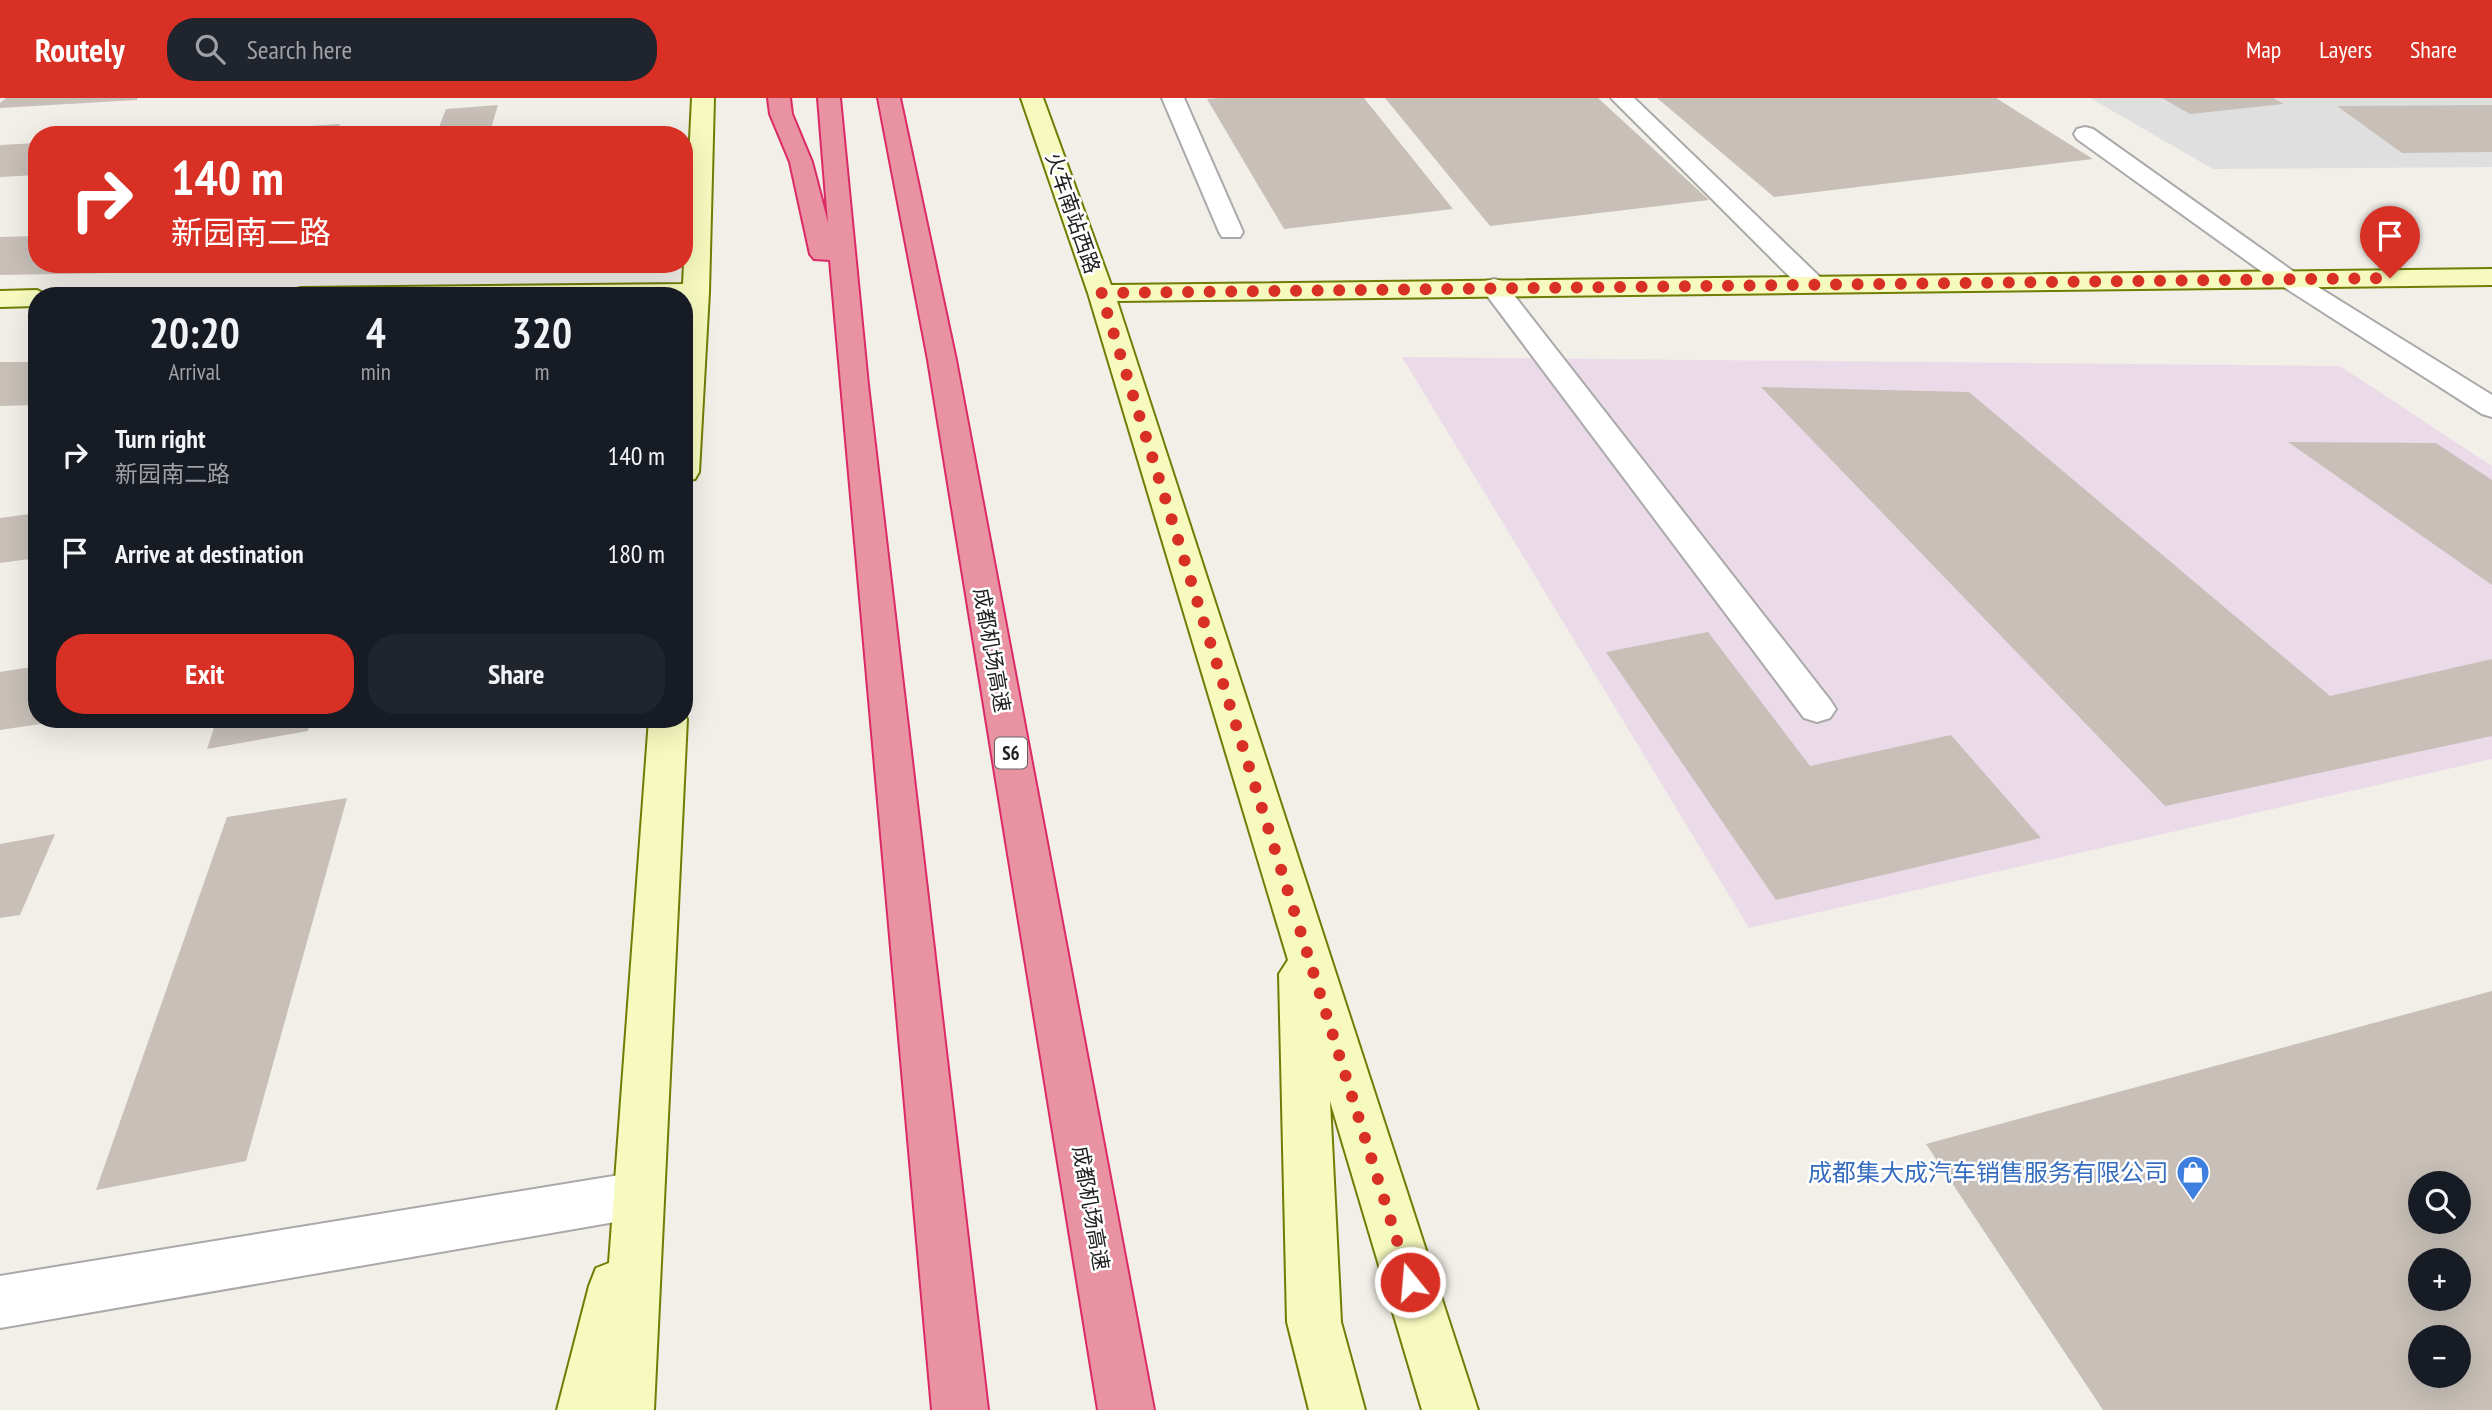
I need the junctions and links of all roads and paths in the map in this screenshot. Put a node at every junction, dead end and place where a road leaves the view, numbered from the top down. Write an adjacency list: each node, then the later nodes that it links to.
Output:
1 (703, 98): 17 (main road)
2 (779, 98): 22 (highway)
3 (829, 98): 22 (highway)
4 (889, 98): 10 (highway, 成都机场高速 / S6)
5 (899, 98): 10 (highway)
6 (1032, 98): 18 (main road, 火车南站西路)
7 (1173, 98): 11 (street)
8 (1622, 98): 14 (street)
9 (2085, 134): 13 (street)
10 (896, 136): 32 (highway, 成都机场高速 / S6)
11 (1231, 232)
12 (2492, 277): 13 (main road)
13 (2288, 279): 14 (main road); 23 (street)
14 (1813, 285): 15 (main road)
15 (1494, 287): 18 (main road); 24 (street)
16 (693, 292): 17 (main road)
17 (696, 292): 21 (main road)
18 (1101, 293): 26 (main road, 火车南站西路)
19 (28, 298): 20 (main road)
20 (0, 299)
21 (693, 337)
22 (854, 385): 31 (highway)
23 (2492, 408)
24 (1817, 709)
25 (667, 728): 27 (main road)
26 (1299, 924): 33 (main road); 34 (main road, 火车南站西路)
27 (638, 1195): 28 (street); 29 (main road); 30 (main road)
28 (0, 1301)
29 (585, 1410)
30 (626, 1410)
31 (960, 1410)
32 (1126, 1410)
33 (1337, 1410)
34 (1450, 1410)

